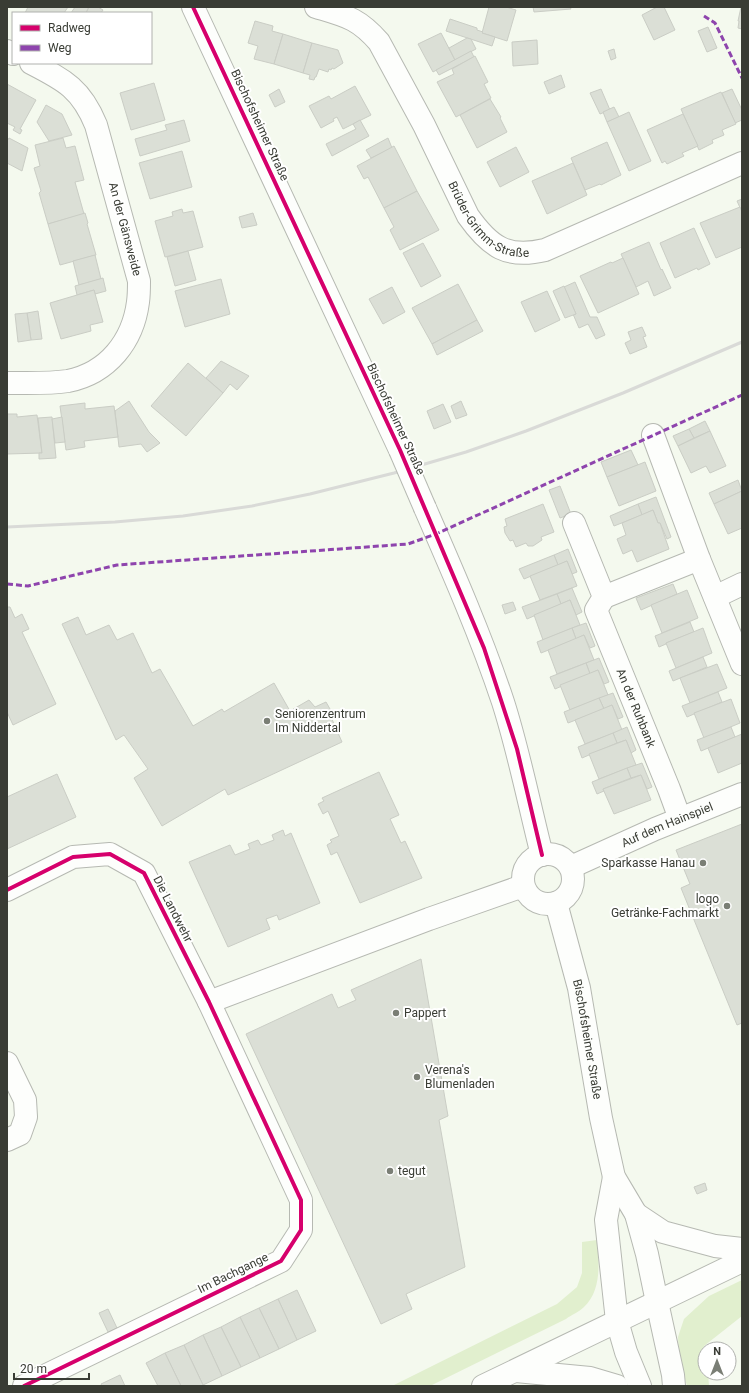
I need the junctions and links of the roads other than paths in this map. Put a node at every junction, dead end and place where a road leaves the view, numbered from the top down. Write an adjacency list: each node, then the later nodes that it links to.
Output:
1 (194, 7): 15 (street, Bischofsheimer Straße, bridge)
2 (316, 7): 4 (street, Brüder-Grimm-Straße)
3 (33, 64): 5 (street, An der Gänsweide)
4 (742, 163)
5 (7, 383)
6 (653, 435): 8 (street)
7 (574, 523): 11 (street)
8 (699, 559): 10 (street); 11 (street)
9 (742, 584): 10 (street)
10 (715, 597): 12 (street)
11 (604, 598): 14 (street, An der Ruhbank)
12 (742, 664)
13 (742, 794): 14 (street, Auf dem Hainspiel)
14 (680, 820): 16 (street, Auf dem Hainspiel)
15 (542, 855): 16 (street); 17 (street)
16 (571, 867): 19 (street)
17 (523, 886): 19 (street); 20 (street)
18 (7, 890): 20 (street, Die Landwehr)
19 (556, 903): 23 (street, Bischofsheimer Straße)
20 (209, 1002): 30 (street, Im Bachgange)
21 (7, 1063): 22 (street)
22 (7, 1140)
23 (614, 1177): 24 (street); 28 (street)
24 (636, 1214): 25 (street); 27 (street)
25 (742, 1249)
26 (742, 1261): 27 (street)
27 (657, 1302): 28 (street); 34 (street)
28 (617, 1321): 29 (street); 33 (street)
29 (514, 1371): 31 (street); 32 (street)
30 (24, 1386)
31 (483, 1386)
32 (617, 1386)
33 (640, 1386)
34 (674, 1386)

